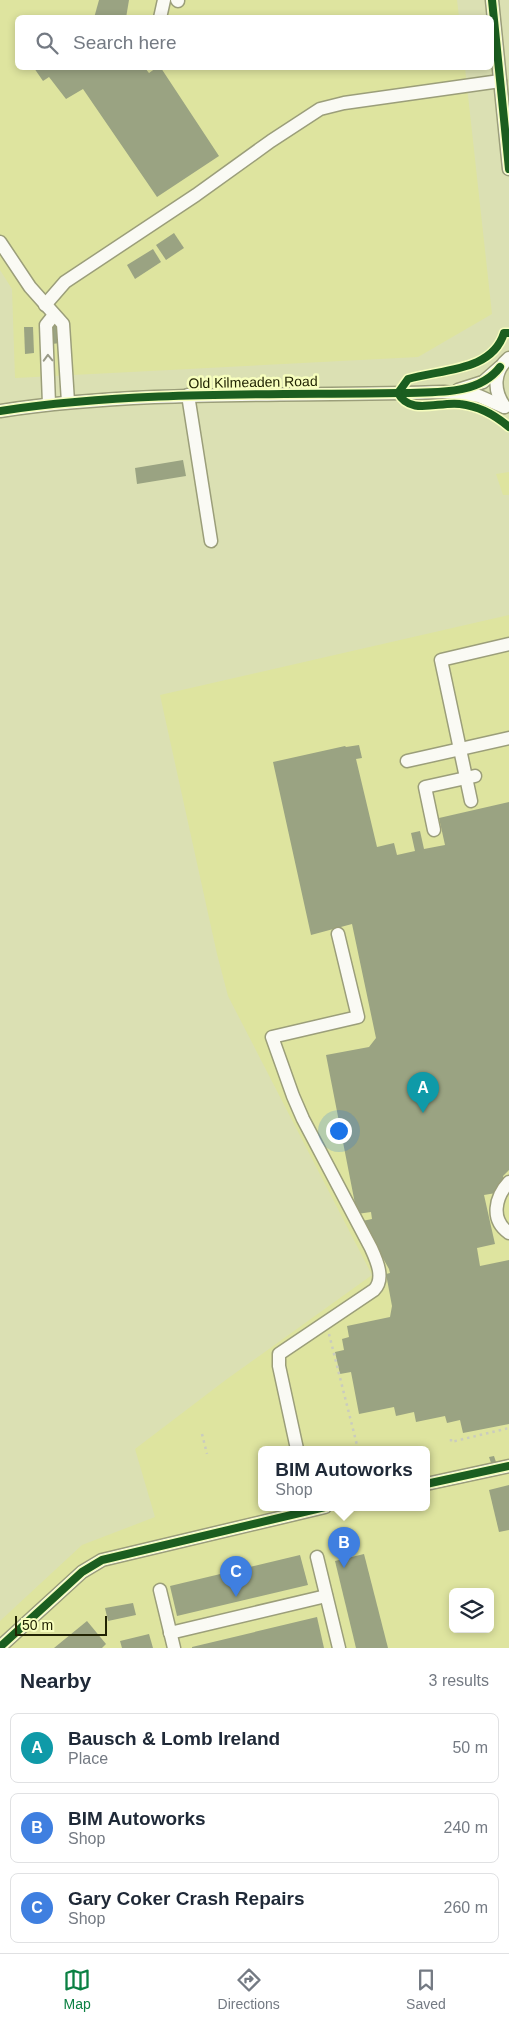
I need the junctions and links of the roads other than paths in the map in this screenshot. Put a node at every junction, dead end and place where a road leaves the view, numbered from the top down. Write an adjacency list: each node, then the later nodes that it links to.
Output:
1 (164, 0): 3 (street)
2 (492, 0): 4 (street)
3 (161, 15)
4 (493, 15)
5 (494, 20): 6 (street)
6 (500, 81): 7 (street); 9 (street)
7 (509, 169)
8 (0, 242): 9 (street)
9 (44, 304): 10 (street)
10 (54, 314): 14 (street); 15 (street, one-way to 10)
11 (506, 361): 12 (street, Old Kilmeaden Road); 16 (street)
12 (444, 392): 13 (street, Old Kilmeaden Road); 16 (street, Old Kilmeaden Road)
13 (188, 395): 14 (street, Old Kilmeaden Road); 18 (street)
14 (68, 402): 15 (street, Old Kilmeaden Road)
15 (49, 404): 17 (street, Old Kilmeaden Road)
16 (507, 409)
17 (0, 410)
18 (211, 541)
19 (509, 644): 21 (street)
20 (509, 738): 21 (street)
21 (460, 749): 22 (street); 23 (street)
22 (408, 761)
23 (471, 776): 24 (street); 25 (street)
24 (471, 800)
25 (434, 830)
26 (338, 934): 29 (street)
27 (509, 1182): 28 (street)
28 (509, 1233)
29 (296, 1446)
30 (509, 1466): 31 (street)
31 (430, 1483)
32 (299, 1511): 37 (street)
33 (317, 1557): 35 (street)
34 (160, 1590): 36 (street)
35 (326, 1596): 36 (street); 39 (street)
36 (170, 1634): 38 (street)
37 (0, 1647)
38 (174, 1648)
39 (338, 1648)

